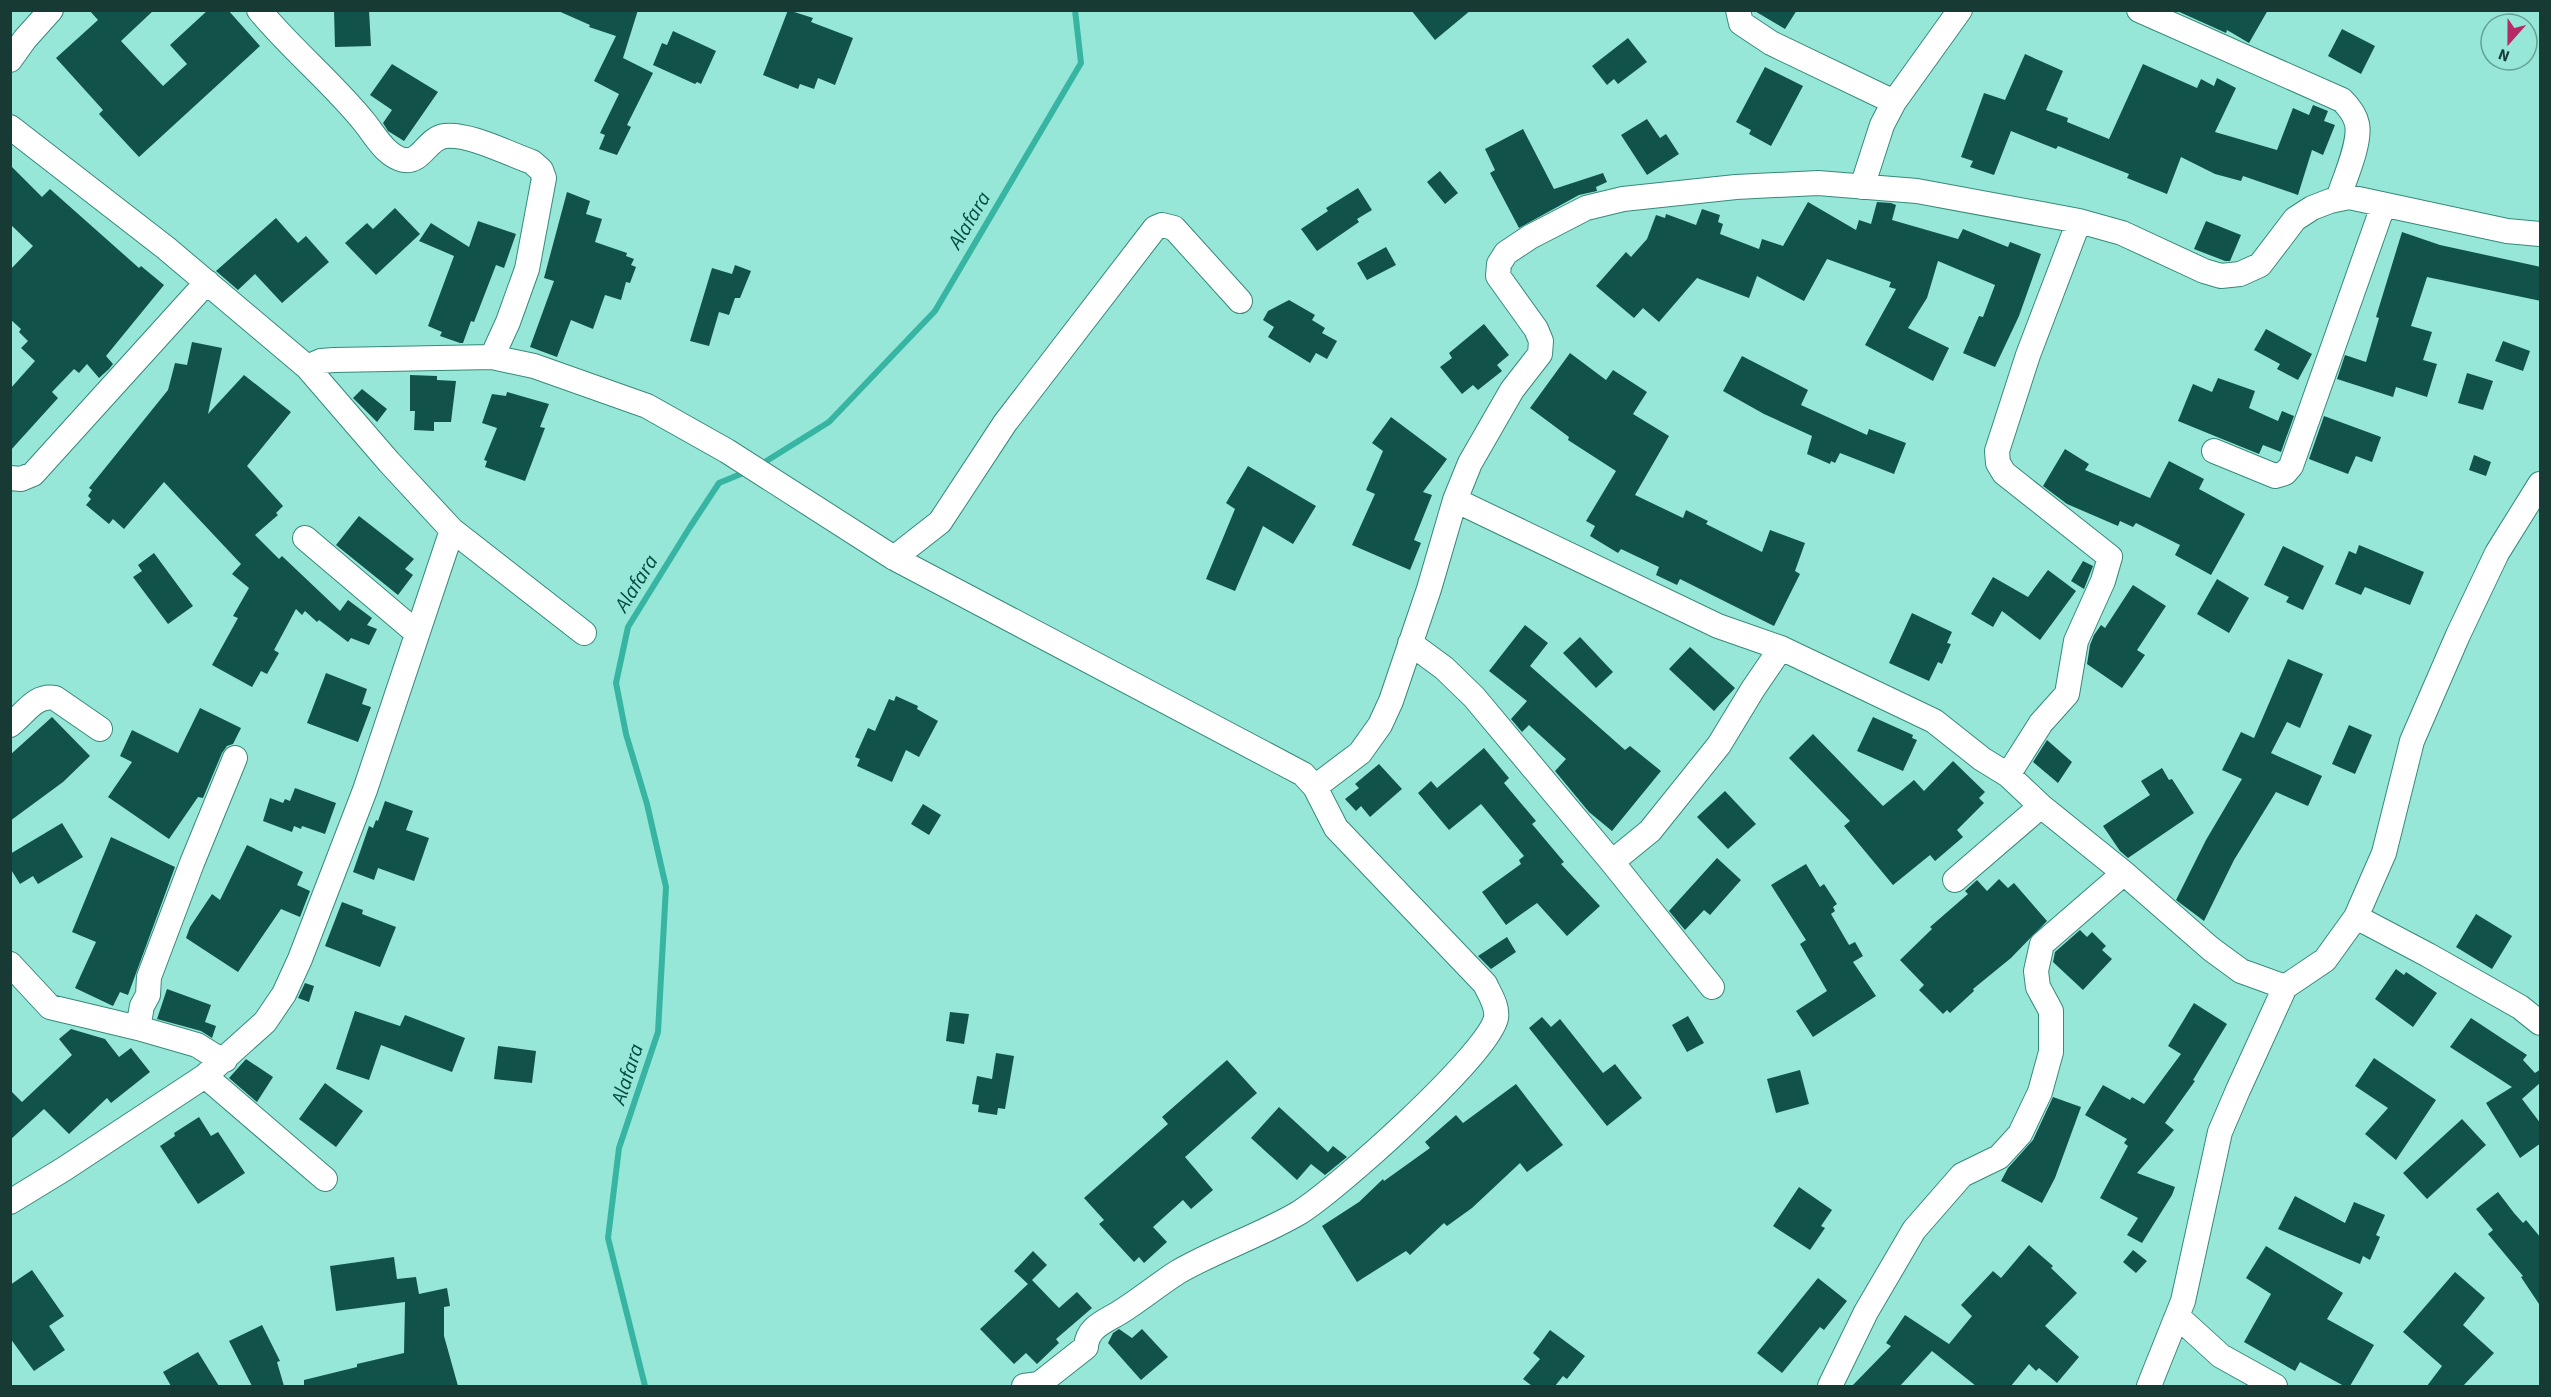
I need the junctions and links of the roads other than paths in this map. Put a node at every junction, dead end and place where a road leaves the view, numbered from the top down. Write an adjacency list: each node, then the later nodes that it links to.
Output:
1 (51, 10): 6 (street)
2 (259, 10): 16 (street)
3 (1738, 10): 7 (street)
4 (1960, 10): 7 (street)
5 (2139, 10): 10 (street)
6 (10, 60)
7 (1894, 102): 9 (street)
8 (10, 127): 14 (street)
9 (1863, 187): 12 (street); 21 (street)
10 (2338, 199): 11 (street); 12 (street)
11 (2384, 206): 13 (street); 18 (street)
12 (2079, 221): 32 (street)
13 (2541, 234)
14 (207, 282): 17 (street); 19 (street)
15 (1240, 301): 24 (street)
16 (492, 357): 17 (street); 24 (street)
17 (308, 367): 22 (street)
18 (2214, 452)
19 (10, 478)
20 (2541, 484): 38 (street)
21 (1455, 500): 27 (street); 28 (street)
22 (452, 530): 25 (street); 26 (street)
23 (305, 538): 25 (street)
24 (894, 558): 33 (street)
25 (417, 633): 44 (street)
26 (584, 633)
27 (1410, 643): 33 (street); 35 (street)
28 (1781, 648): 32 (street); 35 (street)
29 (10, 725): 30 (street)
30 (100, 729)
31 (236, 758): 43 (street)
32 (2008, 775): 34 (street)
33 (1315, 787): 49 (street)
34 (2041, 806): 36 (street); 37 (street)
35 (1612, 862): 40 (street)
36 (2124, 873): 41 (street); 50 (street)
37 (1954, 880)
38 (2356, 918): 41 (street); 42 (street)
39 (12, 968): 43 (street)
40 (1712, 987)
41 (2285, 987): 48 (street)
42 (2541, 1023)
43 (138, 1028): 44 (street)
44 (225, 1060): 45 (street)
45 (205, 1076): 46 (street); 47 (street)
46 (325, 1179)
47 (10, 1202)
48 (2177, 1317): 51 (street); 52 (street)
49 (1035, 1386)
50 (1830, 1386)
51 (2149, 1386)
52 (2275, 1386)

